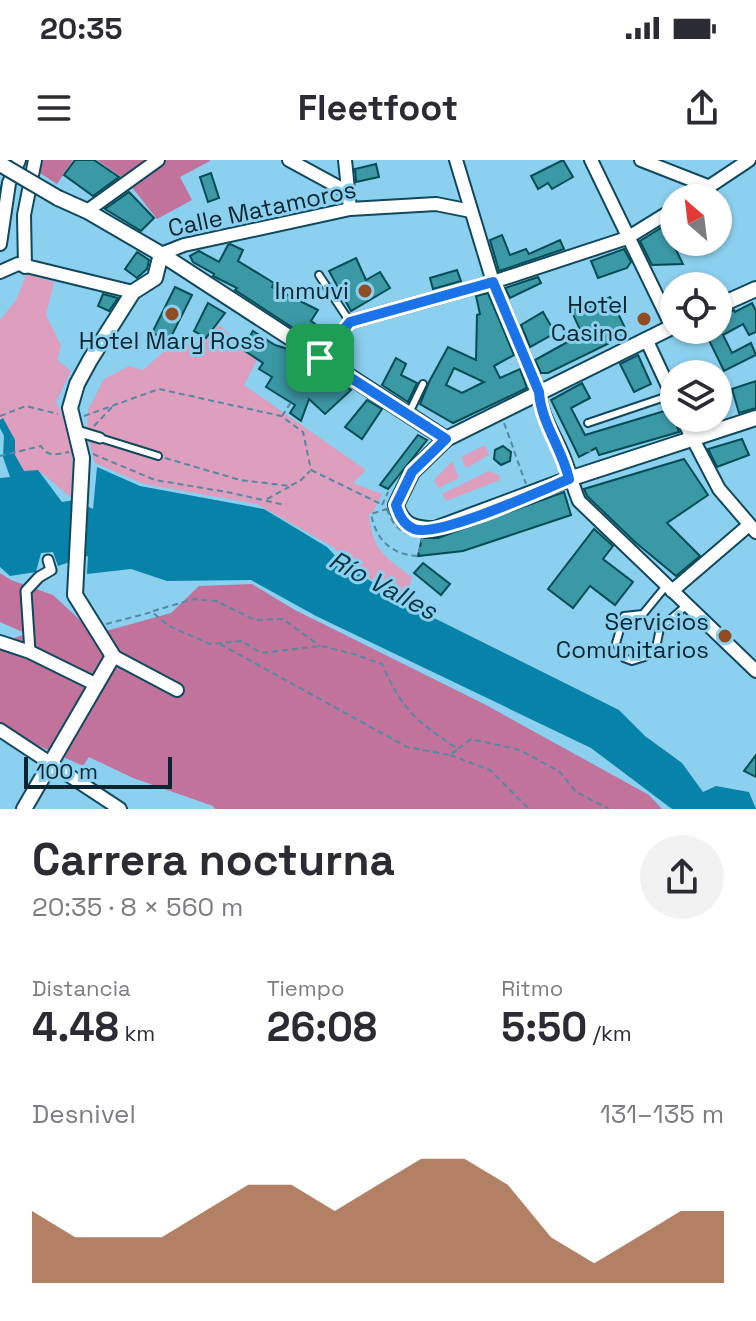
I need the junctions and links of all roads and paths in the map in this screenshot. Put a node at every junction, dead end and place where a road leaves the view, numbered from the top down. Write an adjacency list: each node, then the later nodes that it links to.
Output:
1 (19, 160): 19 (street)
2 (35, 160): 21 (street)
3 (158, 160): 15 (street)
4 (289, 160): 13 (street)
5 (345, 160): 13 (street)
6 (456, 160): 16 (street)
7 (591, 160): 18 (street)
8 (641, 160): 11 (street)
9 (749, 160): 12 (street)
10 (0, 164): 15 (street, bridge)
11 (702, 184)
12 (714, 184)
13 (346, 191): 14 (street)
14 (350, 209): 16 (street, Calle Matamoros); 20 (street, Calle Matamoros)
15 (87, 211): 20 (street)
16 (471, 211): 24 (street)
17 (660, 218): 18 (street)
18 (627, 238): 24 (street); 28 (street)
19 (0, 244)
20 (161, 254): 26 (street, Calle Matamoros); 32 (street)
21 (25, 267): 22 (street); 26 (street)
22 (0, 272)
23 (319, 275): 29 (lane)
24 (493, 282): 29 (street); 35 (street)
25 (756, 289): 27 (street)
26 (133, 292): 44 (street, Calle Matamoros)
27 (732, 300)
28 (660, 301)
29 (350, 322): 32 (street)
30 (660, 332): 31 (street)
31 (646, 339): 33 (street); 35 (street)
32 (320, 358): 38 (street); 40 (path)
33 (660, 369)
34 (423, 384): 38 (lane)
35 (539, 392): 48 (street); 53 (street)
36 (660, 401): 43 (lane)
37 (115, 403): 40 (path); 44 (path); 44 (path)
38 (408, 415): 48 (street)
39 (0, 416): 44 (path)
40 (281, 416): 52 (path)
41 (756, 418): 47 (street)
42 (503, 420): 55 (path)
43 (588, 423)
44 (79, 427): 46 (street); 49 (street, Calle Matamoros)
45 (689, 432): 47 (street)
46 (100, 438): 51 (lane)
47 (692, 438): 53 (street); 59 (street)
48 (446, 439): 53 (street)
49 (81, 453): 50 (path); 56 (path); 64 (street, Calle Matamoros)
50 (0, 456)
51 (158, 456): 54 (path)
52 (311, 470): 54 (path); 58 (path)
53 (569, 479): 61 (street)
54 (290, 486): 56 (path)
55 (528, 488)
56 (266, 499): 57 (path)
57 (285, 505)
58 (387, 509): 58 (path)
59 (752, 529): 61 (street)
60 (48, 560): 68 (street)
61 (669, 588): 62 (street); 62 (lane)
62 (688, 604): 70 (street)
63 (152, 612): 64 (path); 66 (path); 67 (path)
64 (96, 627): 69 (street)
65 (0, 642): 68 (street)
66 (219, 643): 67 (path); 75 (path)
67 (321, 646): 74 (path)
68 (30, 652): 71 (street)
69 (113, 656): 71 (street); 72 (street)
70 (756, 671)
71 (97, 685): 76 (street)
72 (177, 690)
73 (0, 730): 76 (street)
74 (458, 749): 75 (path); 80 (path)
75 (450, 755): 79 (path)
76 (52, 764): 77 (street); 78 (street)
77 (24, 809)
78 (120, 809)
79 (529, 809)
80 (609, 809)

